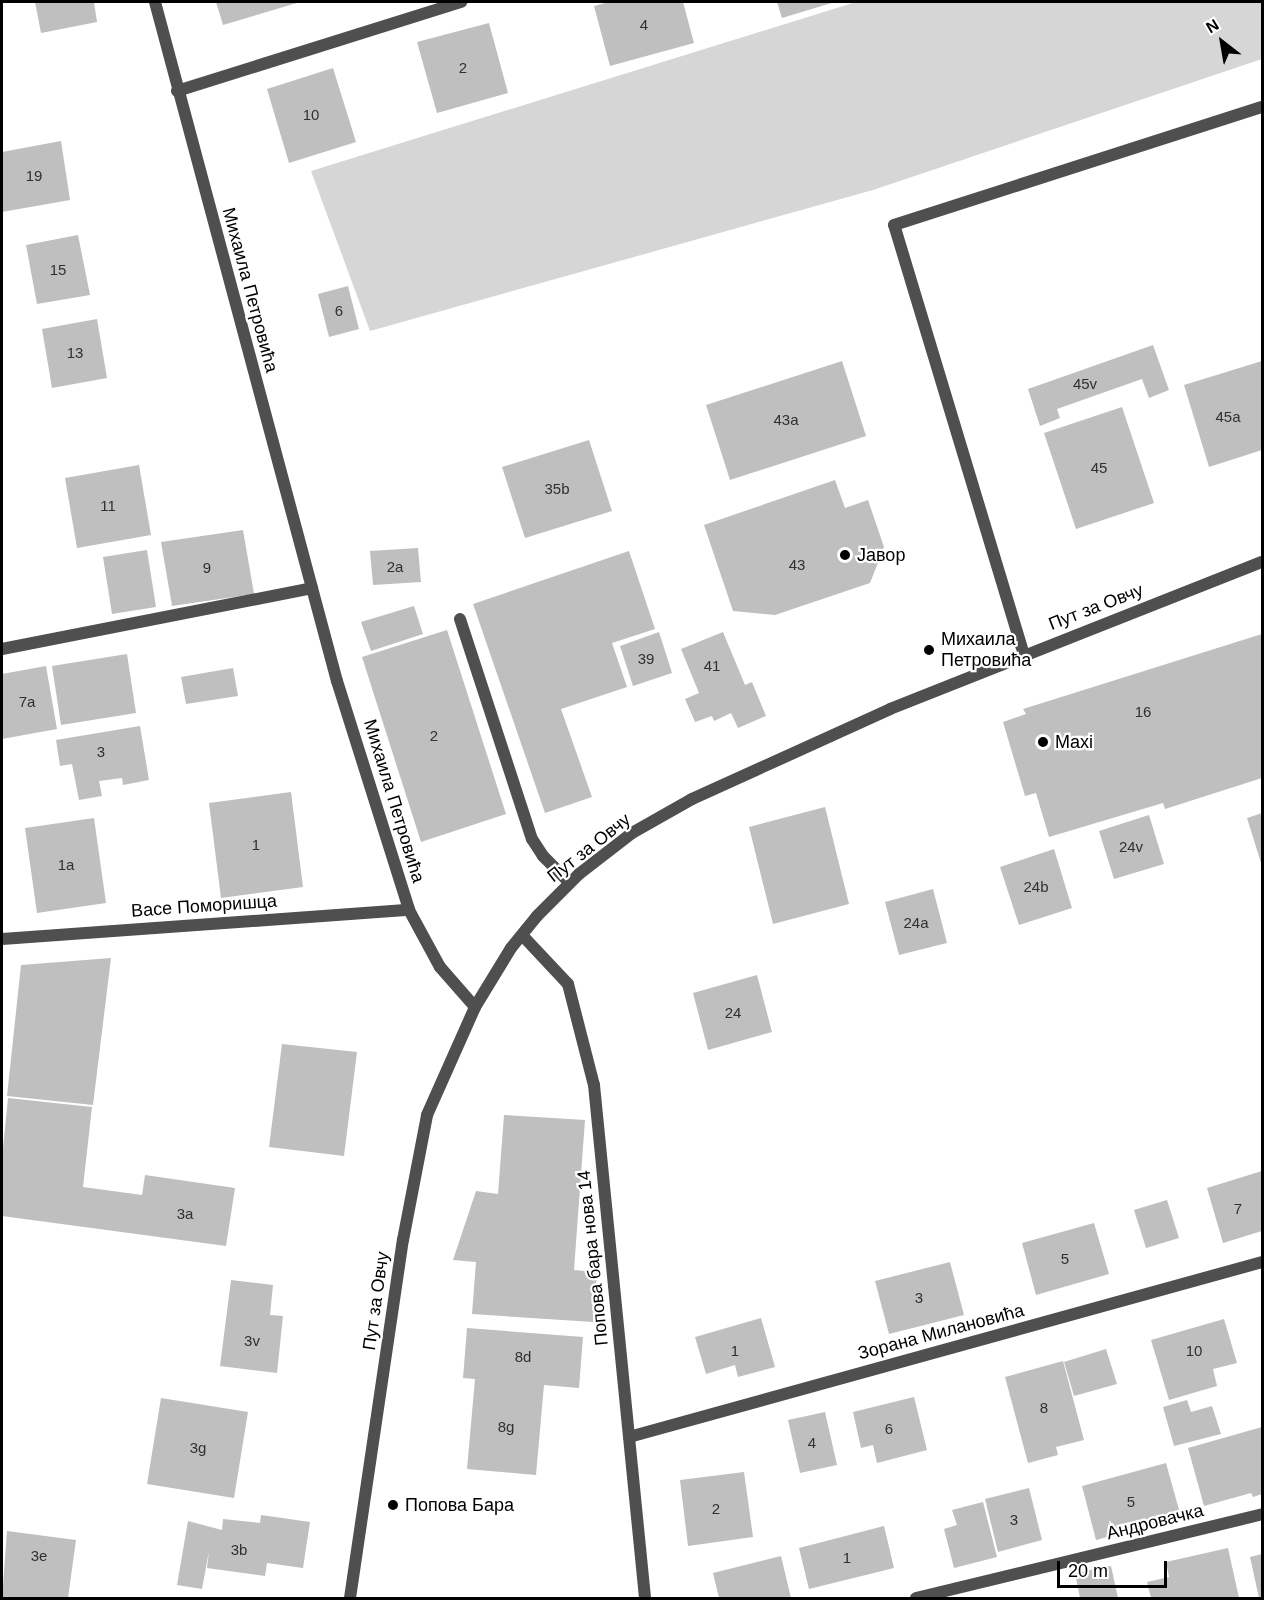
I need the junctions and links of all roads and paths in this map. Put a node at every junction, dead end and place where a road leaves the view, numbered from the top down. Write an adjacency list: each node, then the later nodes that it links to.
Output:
1 (155, 2): 3 (street, Михаила Петровића)
2 (461, 2): 3 (street)
3 (177, 91): 6 (street, Михаила Петровића)
4 (1263, 107): 9 (street)
5 (1263, 562): 9 (street, Пут за Овчу)
6 (312, 588): 8 (street); 11 (street, Михаила Петровића)
7 (460, 619): 10 (street)
8 (2, 649)
9 (1024, 655): 10 (street, Пут за Овчу)
10 (569, 882): 12 (street, Пут за Овчу)
11 (409, 910): 13 (street, Васе Поморишца); 14 (street, Михаила Петровића)
12 (522, 935): 14 (street, Пут за Овчу); 16 (street, Попова бара нова 14)
13 (2, 939)
14 (475, 1007): 18 (street, Пут за Овчу)
15 (1263, 1262): 16 (street, Зорана Милановића)
16 (629, 1437): 19 (street, Попова бара нова 14)
17 (1263, 1514): 20 (street, Андровачка)
18 (350, 1599)
19 (645, 1599)
20 (916, 1599)

